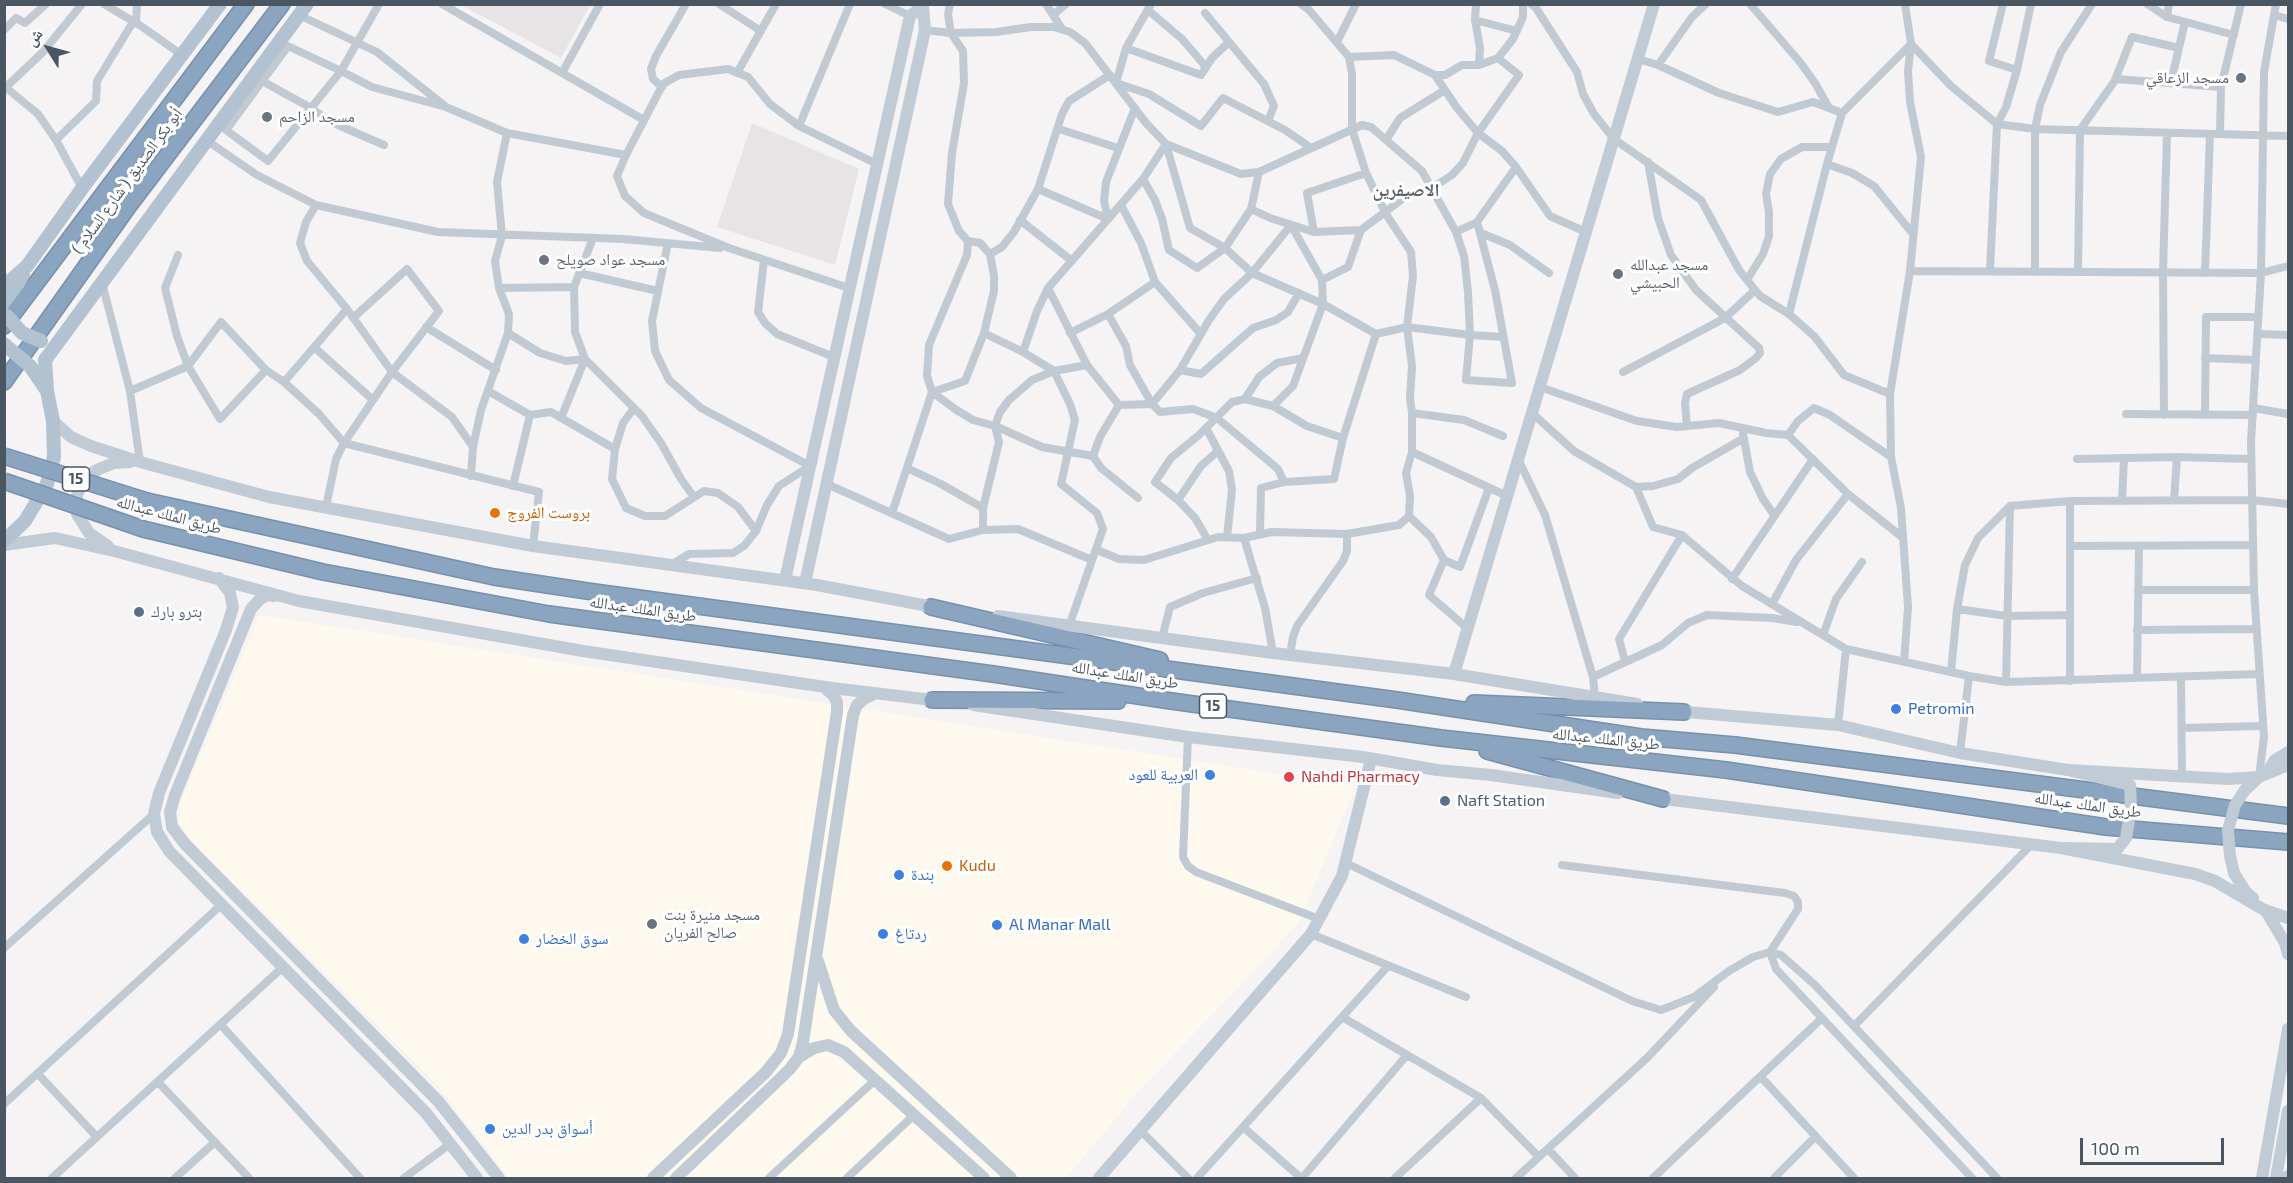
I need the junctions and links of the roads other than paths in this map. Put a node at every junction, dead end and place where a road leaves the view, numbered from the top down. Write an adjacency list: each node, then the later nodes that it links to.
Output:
1 (45, 4): 48 (street)
2 (82, 4): 77 (street)
3 (104, 4): 46 (street)
4 (137, 4): 46 (street)
5 (220, 4): 60 (main road)
6 (246, 4): 176 (highway, ( شارع السلام ) أبو بكر الصديق)
7 (282, 4): 205 (highway, ( شارع السلام ) أبو بكر الصديق)
8 (379, 4): 54 (street)
9 (442, 4): 69 (street)
10 (600, 4): 69 (street)
11 (686, 4): 78 (street)
12 (719, 4): 51 (street)
13 (776, 4): 51 (street)
14 (850, 4): 89 (street)
15 (885, 4): 41 (street)
16 (950, 4): 52 (street)
17 (1046, 4): 39 (street)
18 (1066, 4): 39 (street)
19 (1301, 4): 55 (street)
20 (1476, 4): 44 (street)
21 (1523, 4): 50 (street)
22 (1654, 4): 63 (main road)
23 (1706, 4): 65 (street)
24 (1750, 4): 84 (street)
25 (1905, 4): 57 (street)
26 (2003, 4): 67 (street)
27 (2031, 4): 67 (street)
28 (2092, 4): 92 (street)
29 (2147, 4): 42 (street)
30 (2169, 4): 42 (street)
31 (2241, 4): 53 (street)
32 (2276, 4): 40 (street)
33 (923, 5): 41 (main road); 49 (main road)
34 (1356, 5): 55 (street)
35 (1536, 6): 101 (street)
36 (1149, 7): 58 (street); 66 (street)
37 (303, 10): 54 (street); 103 (main road)
38 (1205, 13): 56 (street)
39 (1053, 15): 47 (street)
40 (2274, 15): 43 (street); 99 (street)
41 (910, 16): 112 (main road)
42 (2167, 17): 45 (street)
43 (2289, 19)
44 (1475, 20): 50 (street); 64 (street)
45 (2185, 22): 53 (street); 59 (street)
46 (134, 23): 60 (street); 102 (street)
47 (1062, 29): 52 (street); 71 (street)
48 (4, 30)
49 (925, 30): 52 (street); 259 (main road)
50 (1517, 30): 62 (street)
51 (761, 31): 70 (street)
52 (951, 33): 137 (street)
53 (2234, 35): 79 (street)
54 (357, 42): 68 (street); 81 (street)
55 (1337, 42): 61 (street)
56 (1228, 43): 66 (street); 87 (street)
57 (1911, 44): 85 (street); 88 (street); 134 (street)
58 (1126, 48): 66 (street); 76 (street)
59 (2179, 48): 73 (street); 75 (street)
60 (182, 55): 118 (main road)
61 (1349, 57): 72 (street); 91 (street)
62 (1498, 58): 64 (street); 95 (street)
63 (1638, 59): 65 (street); 101 (main road)
64 (1479, 65): 72 (street)
65 (1658, 65): 84 (street)
66 (1206, 67)
67 (2016, 70): 88 (street)
68 (341, 71): 74 (street); 81 (street); 82 (street)
69 (562, 73): 86 (street)
70 (737, 73): 78 (street); 89 (street)
71 (1110, 75): 76 (street); 90 (street)
72 (1435, 75): 80 (street)
73 (2115, 80): 75 (street); 93 (street)
74 (262, 81): 82 (street); 82 (street)
75 (2171, 82): 79 (street)
76 (1116, 84): 83 (street); 87 (street)
77 (5, 87): 102 (street)
78 (662, 87): 86 (street)
79 (2221, 87): 98 (street)
80 (1445, 90): 95 (street); 104 (street)
81 (446, 107): 94 (street)
82 (311, 108): 106 (street)
83 (1135, 108): 105 (street); 108 (street)
84 (1828, 108): 85 (street)
85 (1842, 113): 107 (street)
86 (644, 120): 110 (street)
87 (1268, 121): 109 (street)
88 (1997, 124): 92 (street); 148 (street)
89 (799, 126): 112 (street)
90 (1059, 129): 108 (street); 120 (street)
91 (1352, 129): 104 (street); 109 (street); 116 (street)
92 (2035, 129): 93 (street); 149 (street)
93 (2080, 130): 96 (street); 150 (street)
94 (507, 133): 110 (street); 135 (street)
95 (1478, 133): 114 (street); 119 (street)
96 (2167, 133): 97 (street); 151 (street)
97 (2210, 134): 98 (street); 155 (street)
98 (2220, 134): 99 (street)
99 (2263, 135): 100 (street); 156 (street)
100 (2289, 136)
101 (1614, 139): 111 (street); 132 (main road)
102 (56, 140): 118 (street)
103 (206, 140): 121 (street); 160 (main road)
104 (1386, 140): 119 (street)
105 (1166, 144): 115 (street); 117 (street); 139 (street)
106 (384, 145)
107 (1832, 147): 113 (street); 158 (street)
108 (1118, 148): 125 (street)
109 (1311, 148): 115 (street)
110 (626, 155): 140 (street)
111 (1648, 162): 158 (street); 175 (street)
112 (877, 164): 164 (main road)
113 (1827, 164): 134 (street); 172 (street)
114 (1516, 167): 127 (street); 132 (street)
115 (1259, 172): 123 (street)
116 (1366, 173): 124 (street); 130 (street)
117 (1143, 180): 122 (street); 139 (street)
118 (82, 188): 145 (main road)
119 (1432, 188): 124 (street); 131 (street)
120 (1038, 189): 125 (street); 126 (street)
121 (316, 205): 135 (street); 170 (street)
122 (1121, 205): 125 (street); 159 (street)
123 (1251, 209): 128 (street); 139 (street)
124 (1386, 214): 129 (street); 178 (street)
125 (1108, 219): 144 (street)
126 (1020, 220): 141 (street); 144 (street)
127 (1477, 222): 131 (street); 133 (street)
128 (1291, 225): 130 (street); 153 (street); 157 (street)
129 (1361, 230): 130 (street); 157 (street)
130 (1314, 232)
131 (1456, 232): 186 (street)
132 (1586, 232): 207 (main road)
133 (1481, 233): 154 (street); 188 (street)
134 (1913, 234): 147 (street)
135 (502, 236): 136 (street); 163 (street)
136 (592, 238): 138 (street); 152 (street)
137 (968, 241): 141 (street); 211 (street)
138 (668, 243): 140 (street); 167 (street)
139 (1225, 248): 153 (street)
140 (729, 249): 143 (street)
141 (990, 254): 181 (street)
142 (178, 255): 198 (street)
143 (764, 260): 164 (street); 192 (street)
144 (1072, 261): 165 (street)
145 (27, 266): 161 (main road); 176 (main road)
146 (2289, 266): 156 (street)
147 (1910, 271): 148 (street); 212 (street)
148 (1990, 271): 149 (street)
149 (2036, 272): 150 (street)
150 (2078, 272): 151 (street)
151 (2163, 272): 155 (street); 225 (street)
152 (579, 273): 162 (street); 167 (street)
153 (1252, 273): 168 (street); 183 (street)
154 (1549, 273)
155 (2205, 273): 156 (street)
156 (2261, 273): 173 (street)
157 (1322, 280): 169 (street)
158 (1747, 280): 166 (street)
159 (1155, 282): 171 (street); 183 (street)
160 (102, 283): 179 (main road); 209 (street)
161 (4, 286)
162 (574, 287): 163 (street); 195 (street)
163 (499, 288): 180 (street)
164 (849, 288): 192 (main road)
165 (1048, 288): 182 (street); 191 (street)
166 (1755, 290): 172 (street); 175 (street)
167 (658, 291): 254 (street)
168 (1299, 293): 169 (street); 201 (street)
169 (1323, 304): 184 (street); 193 (street)
170 (347, 309): 174 (street); 190 (street)
171 (1108, 314): 182 (street); 215 (street)
172 (1789, 314): 212 (street)
173 (2258, 317): 185 (street); 194 (street)
174 (353, 318): 177 (street); 203 (street)
175 (1725, 318): 204 (street); 231 (street)
176 (6, 321): 179 (main road, bridge)
177 (426, 327): 200 (street); 203 (street)
178 (1407, 327): 184 (street); 186 (street); 220 (street)
179 (66, 331): 208 (main road)
180 (508, 333): 195 (street); 200 (street)
181 (984, 333): 191 (street); 211 (street)
182 (1070, 333): 197 (street)
183 (1200, 333): 201 (street)
184 (1376, 334): 236 (street)
185 (2258, 334): 187 (street); 196 (street)
186 (1470, 335): 188 (street); 188 (street)
187 (2289, 335)
188 (1503, 337)
189 (4, 344): 208 (main road, bridge)
190 (315, 348): 206 (street); 214 (street)
191 (1023, 352): 202 (street)
192 (834, 357): 254 (main road)
193 (1303, 358): 213 (street); 217 (street)
194 (2205, 358): 196 (street); 226 (street)
195 (585, 359): 218 (street); 227 (street)
196 (2256, 360): 219 (street)
197 (1087, 365): 202 (street); 216 (street)
198 (188, 366): 199 (street); 199 (street); 209 (street)
199 (266, 370): 206 (street)
200 (496, 370): 210 (street)
201 (1180, 370): 215 (street)
202 (1054, 371): 230 (street); 242 (street)
203 (392, 372): 214 (street); 239 (street)
204 (1623, 372)
205 (4, 382)
206 (284, 382): 238 (street)
207 (1540, 387): 221 (main road); 231 (street)
208 (46, 391): 229 (main road)
209 (130, 391): 253 (street)
210 (488, 391): 224 (street); 239 (street)
211 (932, 392): 230 (street); 255 (street)
212 (1890, 394): 246 (street)
213 (1245, 399): 217 (street); 228 (street)
214 (373, 400): 238 (street)
215 (1152, 404): 216 (street); 228 (street)
216 (1119, 405): 245 (street)
217 (1274, 406): 236 (street)
218 (634, 408): 240 (street); 265 (street)
219 (2253, 412): 223 (street); 226 (street); 252 (street)
220 (1412, 413): 235 (street); 243 (street)
221 (1532, 413): 249 (main road); 261 (street)
222 (2126, 414): 225 (street)
223 (2289, 414)
224 (530, 415): 227 (street); 260 (street)
225 (2164, 415): 226 (street)
226 (2205, 415)
227 (561, 418): 240 (street)
228 (1217, 418): 233 (street); 258 (street)
229 (53, 421): 253 (main road); 290 (main road)
230 (995, 426): 242 (street); 275 (street)
231 (1688, 426): 232 (street)
232 (1742, 427): 234 (street); 237 (street)
233 (1206, 428): 241 (street); 267 (street)
234 (1788, 435): 246 (street); 250 (street)
235 (1503, 436)
236 (1343, 438): 258 (street)
237 (1744, 438): 261 (street); 277 (street)
238 (344, 443): 256 (street); 274 (street)
239 (473, 447): 256 (street)
240 (615, 449): 265 (street)
241 (1218, 451): 267 (street); 286 (street)
242 (1067, 452): 245 (street); 295 (street)
243 (1412, 452): 262 (street); 278 (street)
244 (4, 456): 334 (highway, طريق الملك عبدالله / 15, bridge)
245 (1093, 456): 266 (street)
246 (1891, 457): 287 (street)
247 (2124, 458): 248 (street); 251 (street); 271 (street)
248 (2177, 458): 252 (street); 268 (street)
249 (1518, 459): 264 (main road); 330 (street)
250 (1813, 459): 263 (street); 277 (street)
251 (2077, 459)
252 (2251, 459): 269 (street)
253 (140, 462): 274 (main road); 296 (main road)
254 (810, 466): 279 (main road); 281 (street)
255 (907, 468): 275 (street); 276 (street)
256 (471, 476): 260 (street)
257 (4, 481): 341 (highway, طريق الملك عبدالله / 15, bridge)
258 (1284, 482): 283 (street)
259 (827, 484): 276 (street); 282 (main road)
260 (513, 486): 292 (street)
261 (1636, 487): 285 (street)
262 (1489, 488): 264 (street); 298 (street)
263 (1848, 494): 287 (street); 309 (street)
264 (1507, 496): 316 (main road)
265 (694, 497): 281 (street)
266 (1138, 498)
267 (1178, 500): 289 (street)
268 (2174, 500): 269 (street); 271 (street)
269 (2252, 500): 272 (street); 291 (street)
270 (2070, 501): 271 (street); 273 (street); 293 (street)
271 (2122, 501)
272 (2289, 504)
273 (2010, 506): 311 (street); 313 (street)
274 (326, 507): 292 (main road)
275 (983, 508): 280 (street)
276 (892, 513): 280 (street)
277 (1774, 515): 303 (street)
278 (1409, 516): 284 (street); 298 (street)
279 (796, 527): 282 (street); 304 (main road)
280 (983, 530): 297 (street)
281 (756, 531): 300 (street)
282 (816, 533): 305 (main road)
283 (1260, 533): 284 (street); 288 (street)
284 (1347, 534): 323 (street)
285 (1682, 535): 303 (street); 324 (street)
286 (1227, 537): 288 (street); 289 (street)
287 (1902, 537): 325 (street)
288 (1244, 538): 302 (street)
289 (1208, 540): 295 (street)
290 (4, 543): 296 (main road)
291 (2252, 545): 294 (street); 307 (street)
292 (533, 546): 300 (main road)
293 (2070, 546): 294 (street); 312 (street)
294 (2139, 546): 306 (street)
295 (1097, 550): 297 (street)
296 (114, 551): 301 (main road)
297 (1092, 560): 315 (street)
298 (1444, 560): 316 (street)
299 (1862, 562): 319 (street)
300 (671, 565): 304 (main road)
301 (219, 578): 308 (main road); 356 (main road)
302 (1257, 578): 320 (street); 322 (street)
303 (1732, 579): 309 (street)
304 (785, 580): 305 (main road)
305 (806, 583): 310 (main road)
306 (2138, 590): 307 (street); 318 (street)
307 (2253, 590): 317 (street)
308 (299, 601): 336 (main road); 405 (main road)
309 (1772, 604): 314 (street)
310 (931, 607): 315 (main road); 334 (highway)
311 (1957, 609): 313 (street); 326 (street)
312 (2070, 615): 313 (street); 333 (street)
313 (2007, 616): 335 (street)
314 (1802, 623): 319 (street); 324 (street)
315 (1069, 626): 320 (main road)
316 (1468, 629): 327 (main road)
317 (2255, 629): 318 (street); 328 (street)
318 (2137, 630): 332 (street)
319 (1823, 635): 321 (street)
320 (1162, 638): 322 (main road)
321 (1846, 649): 325 (street); 343 (street)
322 (1273, 653): 323 (main road)
323 (1290, 655): 327 (main road)
324 (1625, 661): 330 (street)
325 (1904, 662): 326 (street)
326 (1951, 672): 329 (street)
327 (1454, 674): 338 (main road)
328 (2259, 674): 331 (street); 344 (street)
329 (1969, 676): 335 (street); 349 (street)
330 (1593, 677): 338 (street)
331 (2181, 677): 332 (street); 345 (street)
332 (2137, 678): 333 (street)
333 (2070, 681): 335 (street)
334 (1250, 682): 340 (highway, طريق الملك عبدالله / 15)
335 (2006, 682)
336 (824, 687): 337 (main road); 406 (main road)
337 (876, 693): 339 (main road); 371 (main road)
338 (1595, 697): 342 (main road)
339 (932, 700): 341 (highway); 346 (main road)
340 (1397, 700): 342 (highway); 357 (highway, طريق الملك عبدالله / 15)
341 (1171, 701): 347 (highway, طريق الملك عبدالله / 15)
342 (1684, 712): 343 (main road)
343 (1838, 725): 349 (main road)
344 (2263, 726): 345 (street); 353 (street)
345 (2182, 728): 354 (street)
346 (1188, 737): 350 (main road); 366 (street)
347 (1441, 738): 355 (highway); 358 (highway, طريق الملك عبدالله / 15)
348 (2289, 752): 353 (main road)
349 (1960, 753): 352 (main road)
350 (1371, 759): 355 (main road); 361 (main road)
351 (2289, 765): 353 (main road)
352 (2068, 770): 354 (main road); 360 (main road, bridge)
353 (2263, 775): 354 (main road); 364 (main road, bridge)
354 (2182, 777)
355 (1663, 799): 359 (main road)
356 (154, 814): 363 (main road); 368 (street)
357 (2289, 816)
358 (2289, 842)
359 (2031, 845): 360 (main road); 379 (street)
360 (2061, 848): 364 (main road)
361 (1346, 863): 366 (main road); 374 (street)
362 (1562, 865): 369 (street)
363 (221, 905): 373 (main road); 383 (street)
364 (2266, 911): 365 (main road); 370 (main road)
365 (2289, 918)
366 (1319, 919): 367 (main road)
367 (1311, 934): 372 (street); 392 (main road)
368 (4, 948)
369 (1770, 952): 374 (street); 377 (street); 379 (street)
370 (2289, 954)
371 (816, 955): 382 (main road); 411 (main road)
372 (1388, 966): 375 (street); 376 (street)
373 (283, 968): 378 (street); 396 (main road)
374 (1729, 971): 397 (street)
375 (1466, 997)
376 (1342, 1017): 381 (street); 391 (street)
377 (1822, 1018): 384 (street); 422 (street)
378 (220, 1025): 386 (street); 402 (street)
379 (1854, 1026): 423 (street)
380 (2289, 1029): 424 (main road)
381 (1407, 1055): 387 (street); 415 (street)
382 (799, 1057): 385 (main road); 407 (main road)
383 (38, 1074): 388 (street); 393 (street)
384 (1761, 1077): 394 (street); 419 (street)
385 (875, 1080): 390 (main road); 408 (street)
386 (158, 1082): 393 (street); 395 (street)
387 (1480, 1098): 398 (street); 416 (street)
388 (4, 1104)
389 (2289, 1111): 425 (main road)
390 (914, 1115): 409 (street); 410 (main road)
391 (1243, 1127): 414 (street); 415 (street)
392 (1140, 1130): 412 (main road); 413 (street)
393 (97, 1137): 399 (street)
394 (1815, 1137): 420 (street); 421 (street)
395 (215, 1142): 400 (street); 401 (street)
396 (450, 1144): 403 (street); 404 (main road)
397 (1548, 1149): 398 (street); 418 (street)
398 (1539, 1157): 417 (street)
399 (52, 1179)
400 (175, 1179)
401 (249, 1179)
402 (360, 1179)
403 (404, 1179)
404 (477, 1179)
405 (499, 1179)
406 (653, 1179)
407 (676, 1179)
408 (769, 1179)
409 (847, 1179)
410 (984, 1179)
411 (1011, 1179)
412 (1099, 1179)
413 (1188, 1179)
414 (1197, 1179)
415 (1301, 1179)
416 (1395, 1179)
417 (1516, 1179)
418 (1575, 1179)
419 (1653, 1179)
420 (1774, 1179)
421 (1854, 1179)
422 (1972, 1179)
423 (1997, 1179)
424 (2262, 1179)
425 (2276, 1179)

